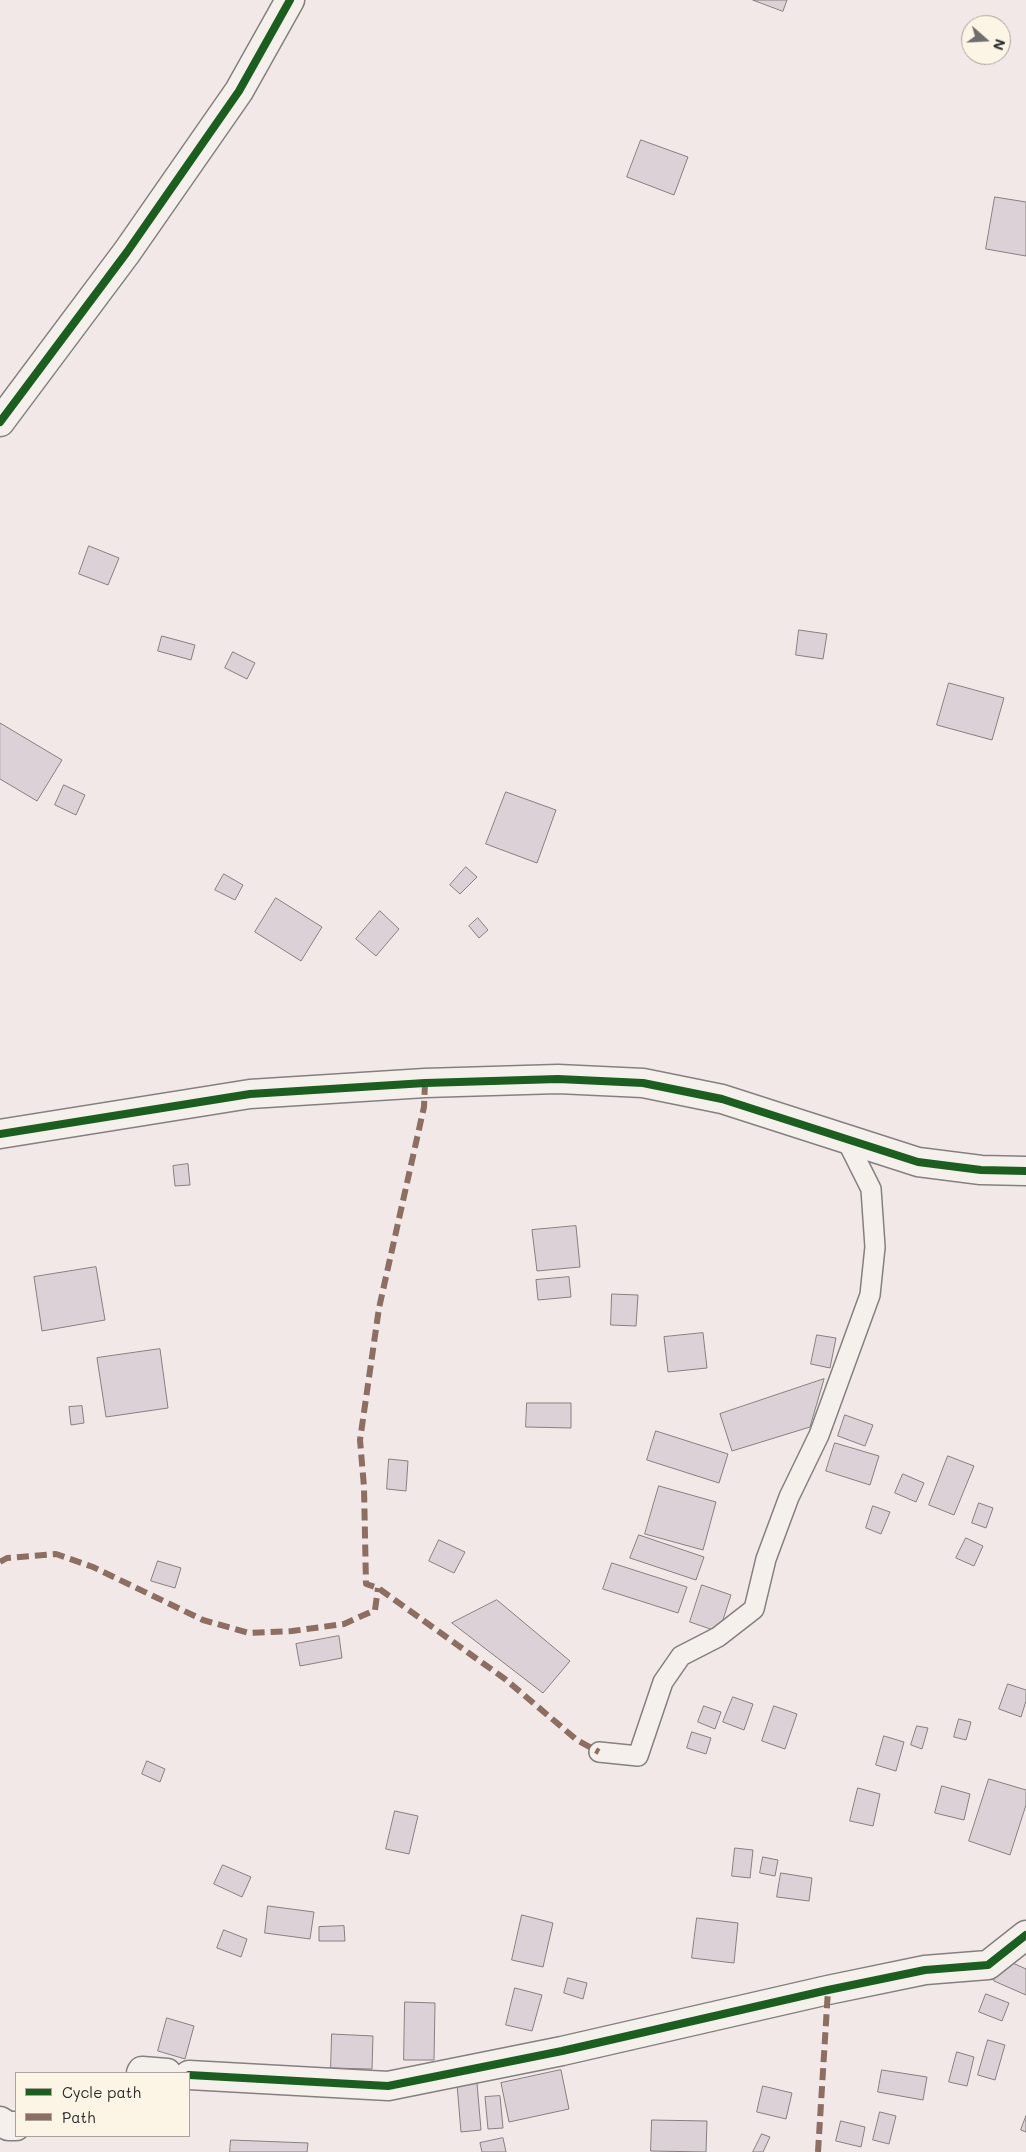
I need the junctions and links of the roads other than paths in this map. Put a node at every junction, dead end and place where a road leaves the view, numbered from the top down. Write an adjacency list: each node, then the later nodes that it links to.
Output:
1 (290, 0): 2 (street)
2 (0, 422)
3 (0, 1134): 4 (street)
4 (846, 1139): 5 (street); 6 (lane)
5 (1026, 1171)
6 (599, 1752)
7 (1026, 1935): 8 (street)
8 (190, 2075)
9 (0, 2121): 10 (street)
10 (15, 2126)

